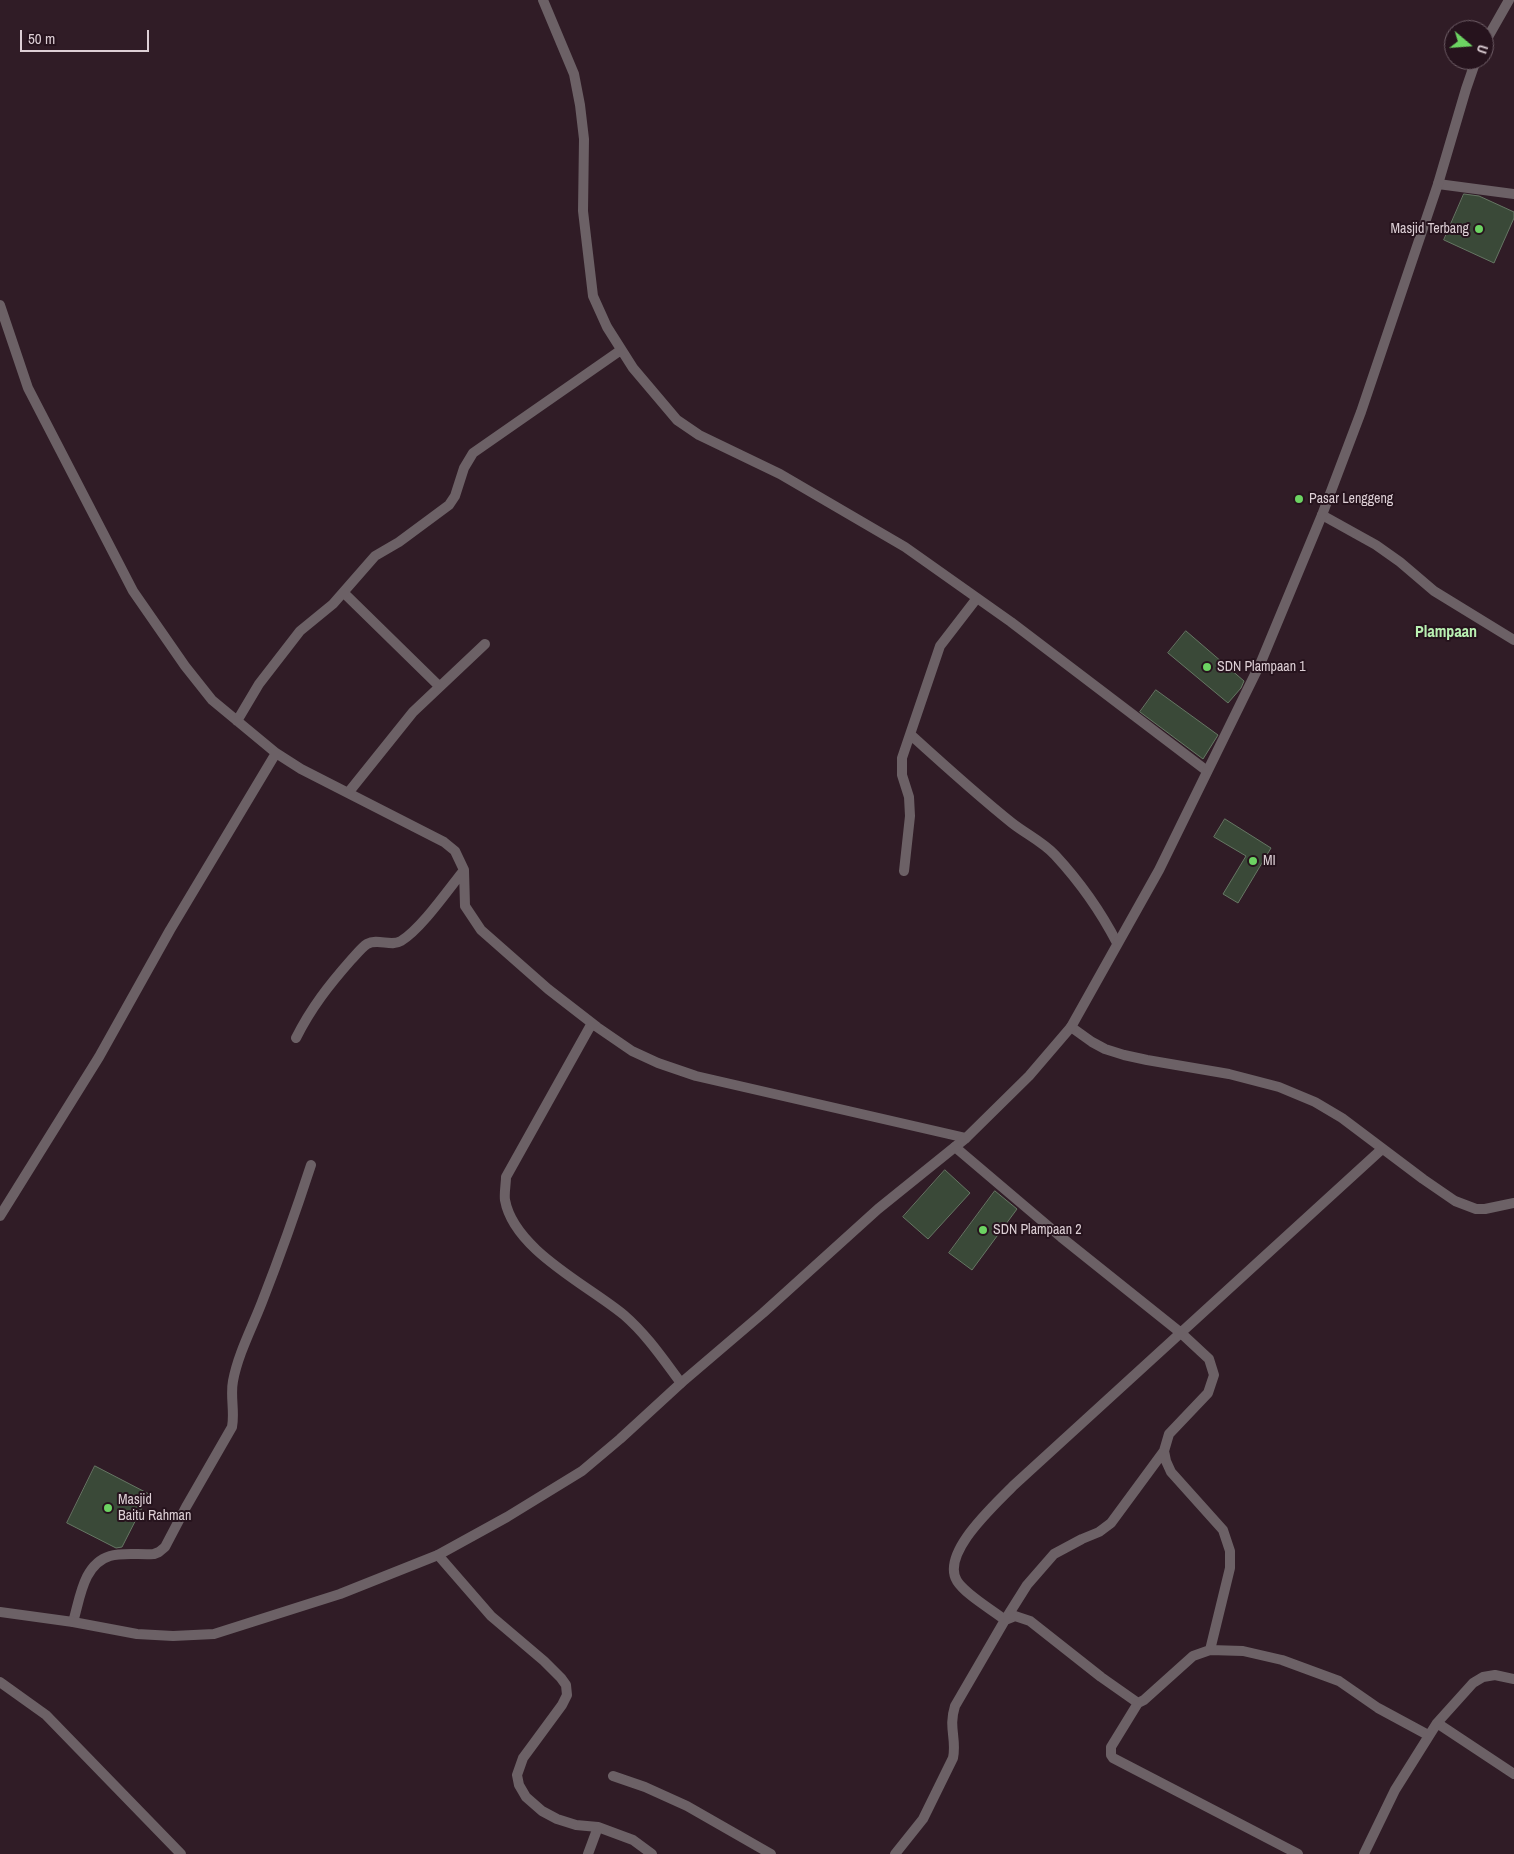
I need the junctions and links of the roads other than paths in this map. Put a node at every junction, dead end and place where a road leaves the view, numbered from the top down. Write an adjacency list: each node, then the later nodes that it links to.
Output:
1 (543, 0): 8 (street)
2 (1509, 0): 3 (street)
3 (1494, 26)
4 (1473, 70): 5 (street)
5 (1438, 184): 6 (street); 9 (street)
6 (1514, 194)
7 (0, 305): 15 (street)
8 (621, 350): 10 (street); 11 (street)
9 (1322, 515): 12 (street); 18 (street)
10 (344, 593): 14 (street); 15 (street)
11 (977, 598): 16 (street); 18 (street)
12 (1514, 640)
13 (485, 644): 14 (street)
14 (439, 686): 19 (street)
15 (237, 721): 17 (street)
16 (911, 735): 21 (street); 22 (street)
17 (276, 753): 19 (street); 31 (street)
18 (1207, 771): 22 (street)
19 (348, 793): 20 (street)
20 (464, 870): 23 (street); 25 (street)
21 (904, 871)
22 (1117, 943): 24 (street)
23 (592, 1023): 26 (street); 33 (street)
24 (1071, 1027): 26 (street); 28 (street)
25 (296, 1038)
26 (966, 1138): 27 (street)
27 (955, 1146): 32 (street); 33 (street)
28 (1382, 1149): 30 (street); 32 (street)
29 (311, 1165): 38 (street)
30 (1514, 1203)
31 (0, 1216)
32 (1181, 1332): 34 (street); 37 (street)
33 (680, 1382): 35 (street)
34 (1164, 1451): 37 (street); 39 (street)
35 (438, 1555): 38 (street); 47 (street)
36 (0, 1612): 38 (street)
37 (1005, 1620): 42 (street); 52 (street)
38 (73, 1622)
39 (1210, 1650): 42 (street); 44 (street)
40 (1514, 1679): 43 (street)
41 (0, 1682): 48 (street)
42 (1138, 1703): 53 (street)
43 (1437, 1723): 44 (street); 45 (street)
44 (1428, 1735): 54 (street)
45 (1514, 1774)
46 (613, 1776): 51 (street)
47 (598, 1827): 49 (street); 50 (street)
48 (181, 1854)
49 (588, 1854)
50 (652, 1854)
51 (771, 1854)
52 (895, 1854)
53 (1298, 1854)
54 (1364, 1854)

